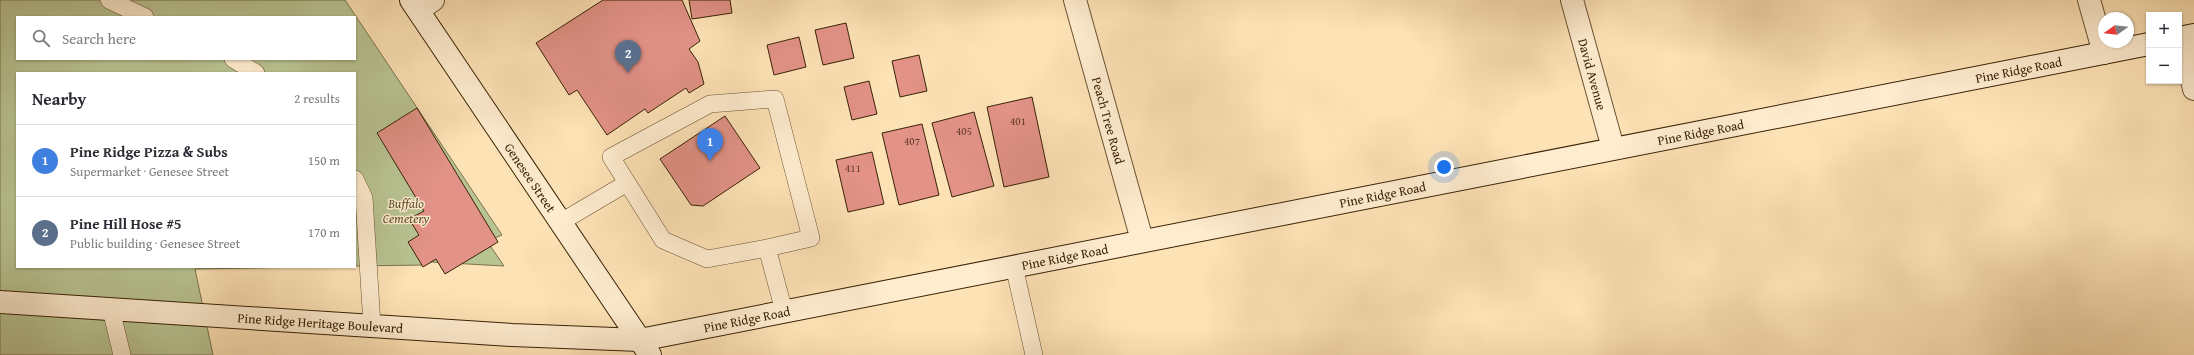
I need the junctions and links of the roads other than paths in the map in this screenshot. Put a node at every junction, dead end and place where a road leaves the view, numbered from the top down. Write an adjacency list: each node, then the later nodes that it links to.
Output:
1 (109, 0): 6 (lane)
2 (1075, 0): 17 (street, Peach Tree Road)
3 (1572, 0): 13 (street, David Avenue)
4 (2089, 0): 9 (street)
5 (421, 4): 16 (street, Genesee Street)
6 (143, 16)
7 (2185, 37): 12 (street)
8 (2146, 45): 9 (street, Pine Ridge Road)
9 (2104, 53): 13 (street, Pine Ridge Road)
10 (235, 60): 11 (lane)
11 (254, 72)
12 (2194, 89)
13 (1613, 148): 17 (street, Pine Ridge Road)
14 (356, 181): 23 (lane)
15 (627, 183): 16 (lane); 18 (lane); 18 (lane)
16 (561, 222): 24 (street, Genesee Street)
17 (1142, 240): 19 (street, Pine Ridge Road)
18 (767, 248): 22 (lane)
19 (1014, 266): 22 (street, Pine Ridge Road); 26 (lane)
20 (0, 302): 21 (street, Pine Ridge Heritage Boulevard)
21 (111, 309): 23 (street, Pine Ridge Heritage Boulevard); 25 (lane)
22 (784, 311): 24 (street, Pine Ridge Road)
23 (372, 326): 24 (street, Pine Ridge Heritage Boulevard)
24 (645, 347)
25 (122, 355)
26 (1034, 355)

